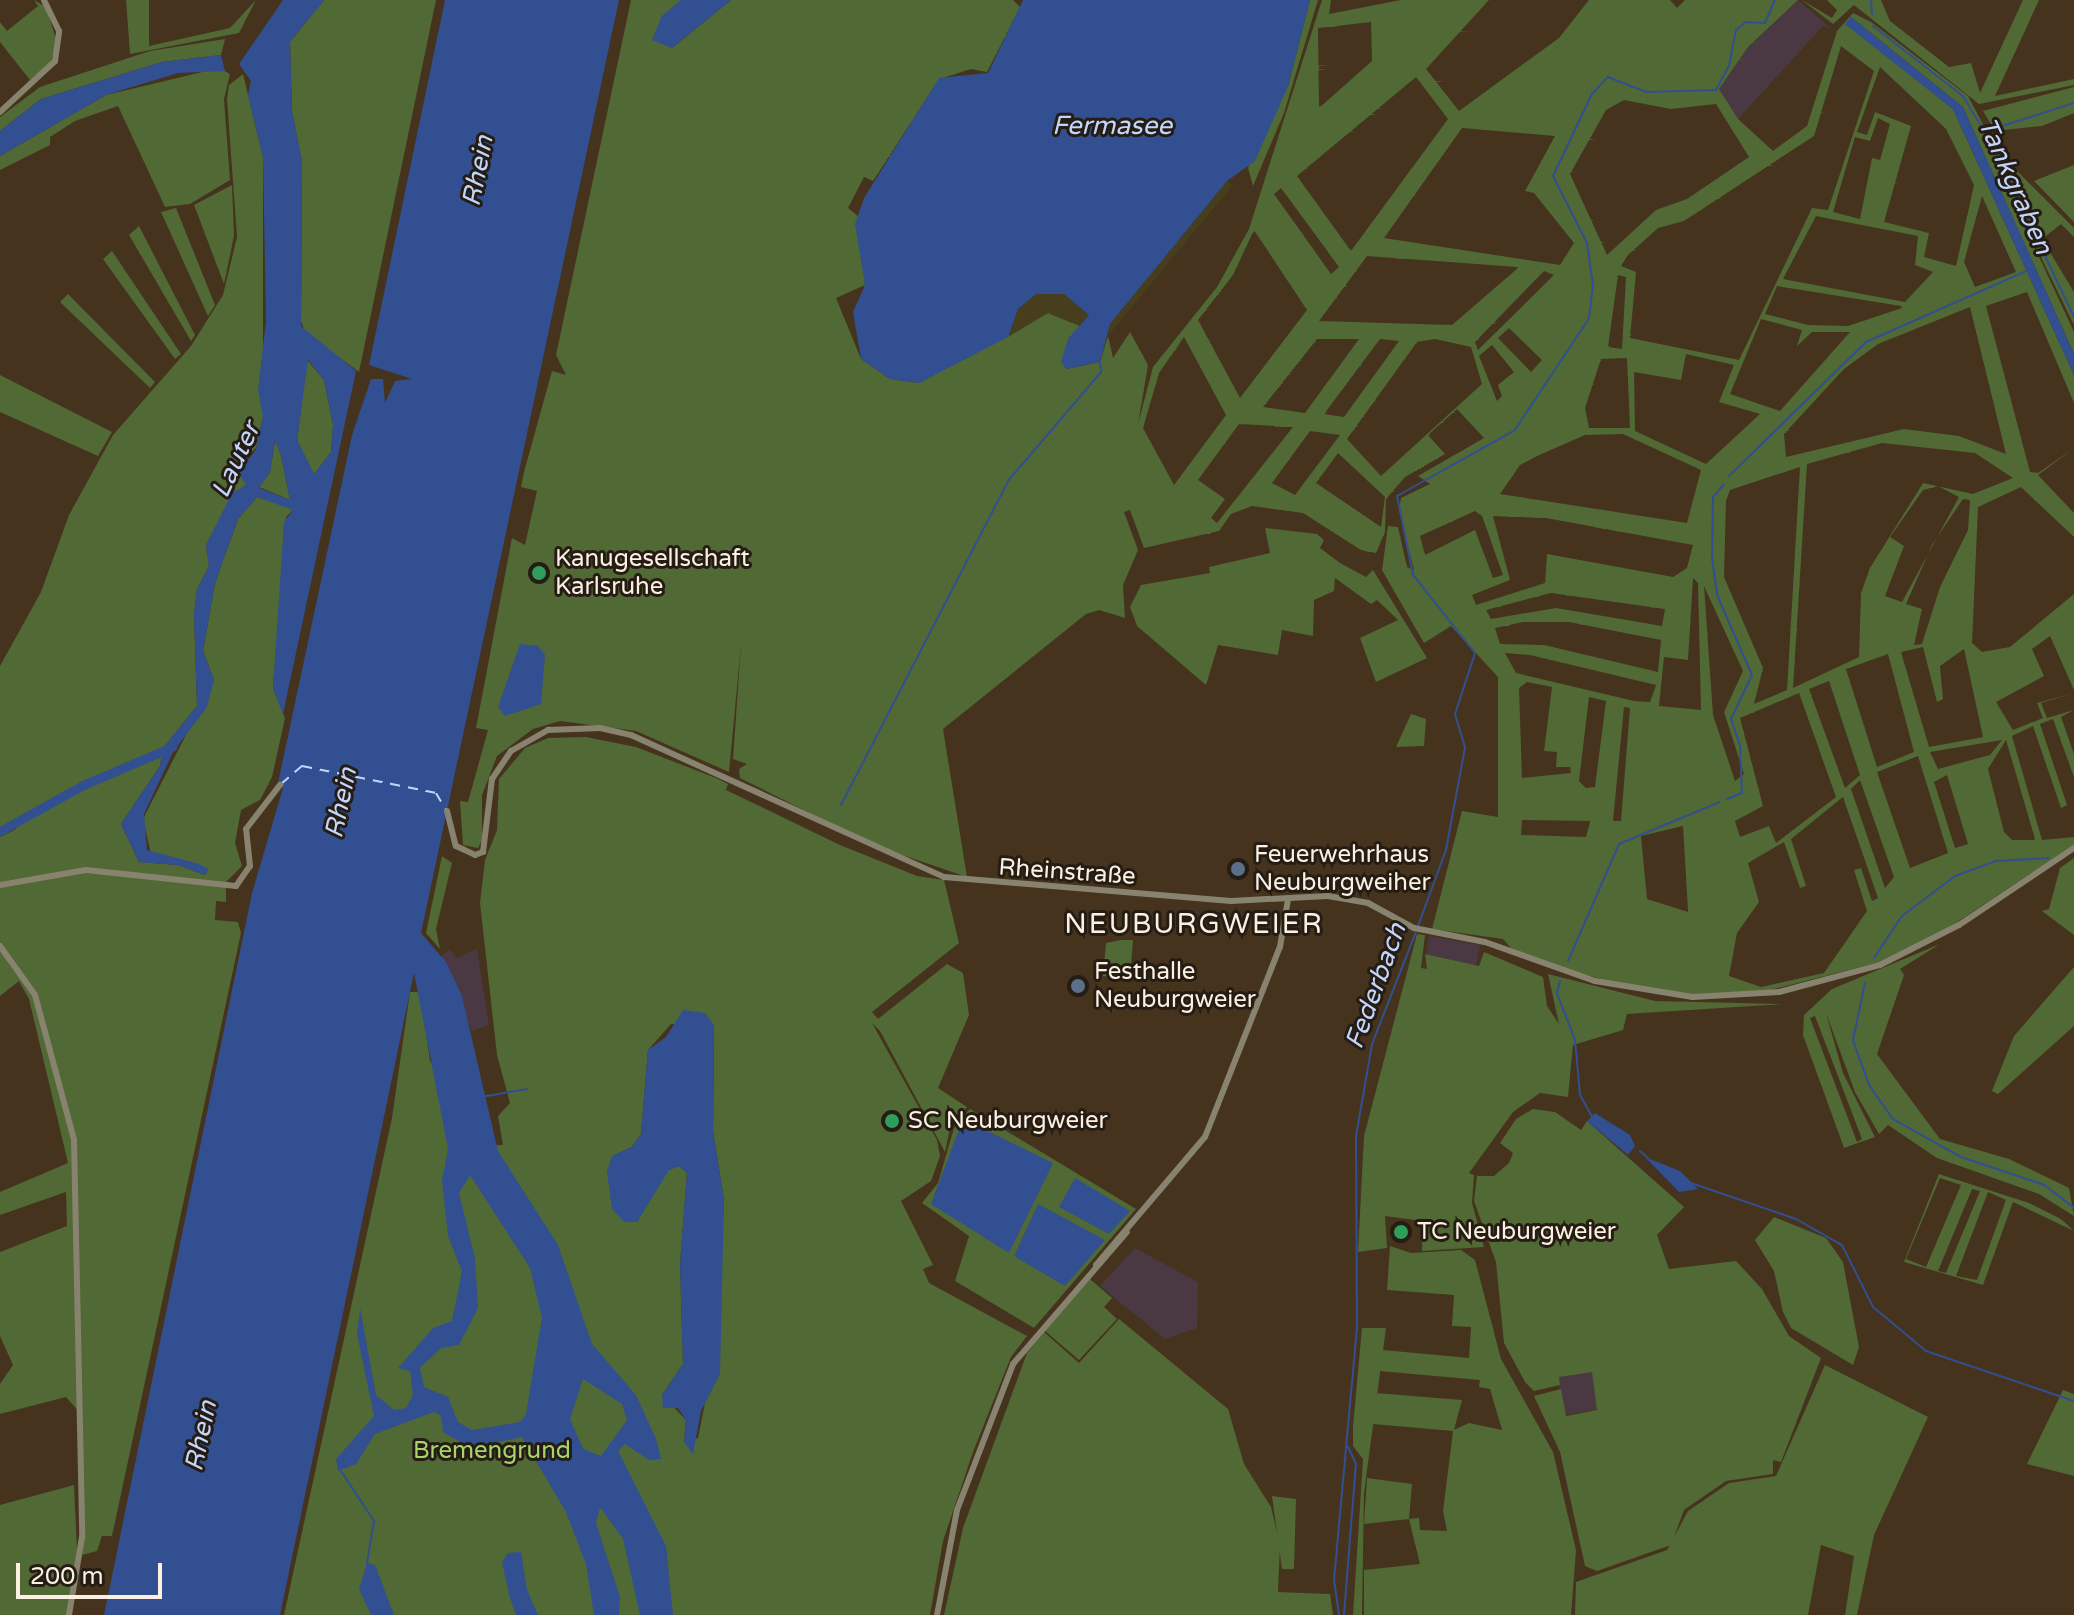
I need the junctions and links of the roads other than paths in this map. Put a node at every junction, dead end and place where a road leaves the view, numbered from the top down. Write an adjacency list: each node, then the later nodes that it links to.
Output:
1 (44, 0): 2 (main road)
2 (0, 112)
3 (280, 785): 6 (main road)
4 (447, 811): 7 (main road, Rheinstraße)
5 (2074, 848): 7 (main road, Rheinstraße)
6 (0, 885)
7 (1288, 899): 10 (main road)
8 (0, 946): 9 (main road)
9 (69, 1615)
10 (937, 1615)

